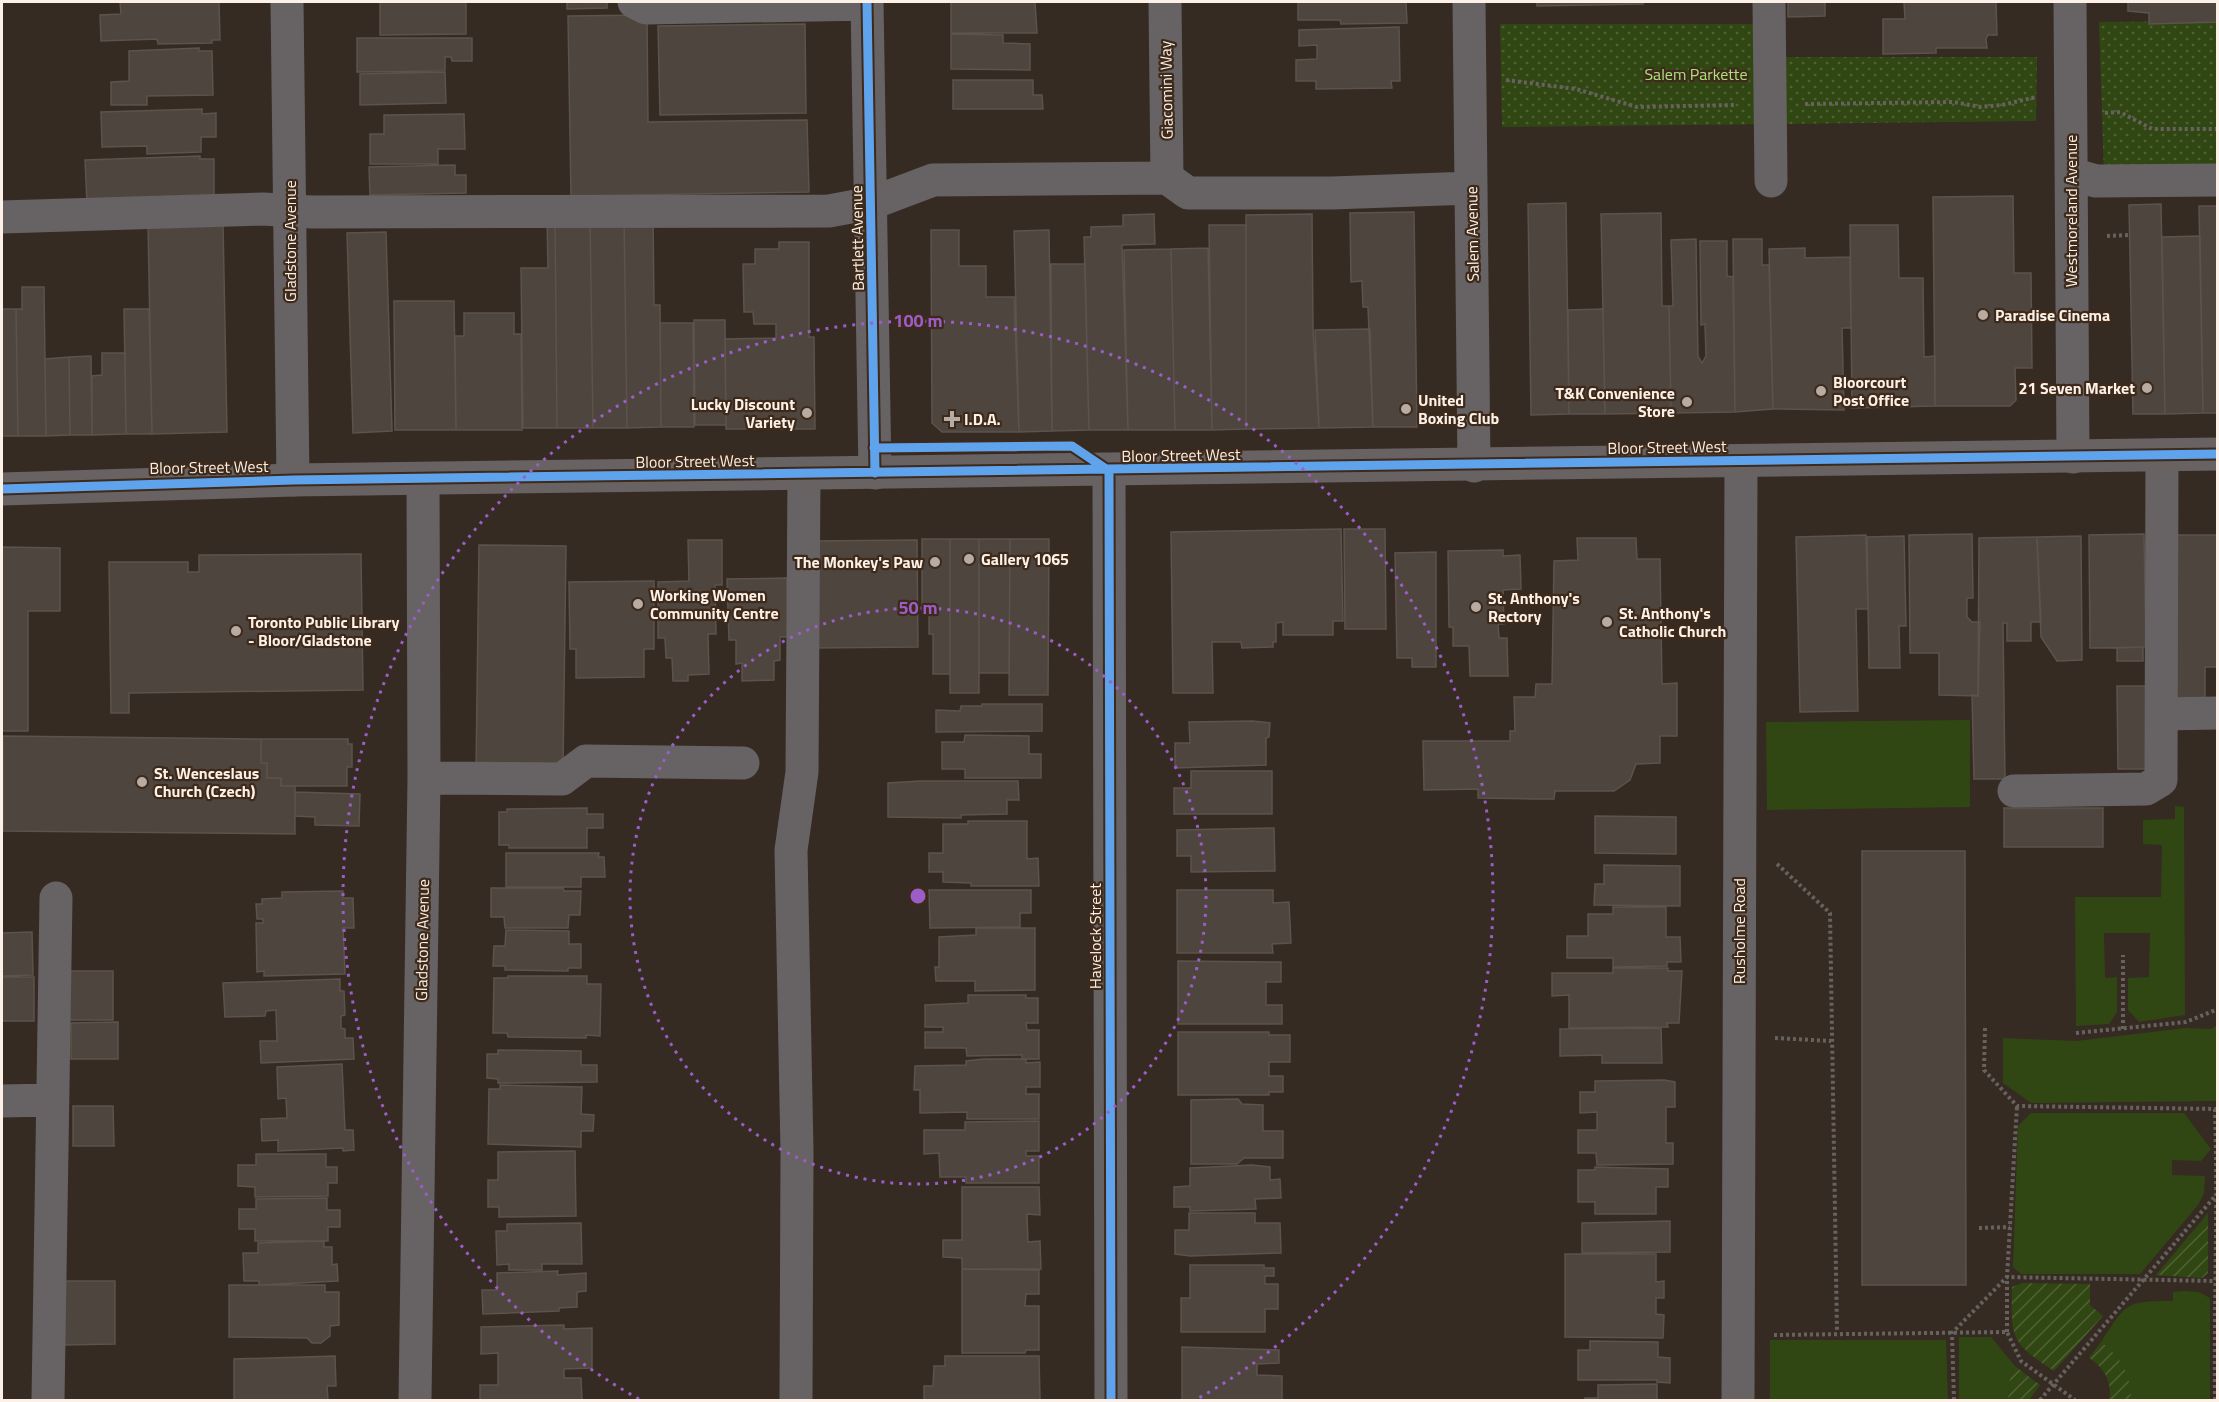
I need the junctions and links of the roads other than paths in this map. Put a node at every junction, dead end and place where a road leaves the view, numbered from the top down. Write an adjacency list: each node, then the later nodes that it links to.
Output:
1 (287, 2): 14 (street, Gladstone Avenue)
2 (634, 2): 7 (street)
3 (1165, 2): 9 (street, Giacomini Way)
4 (1469, 2): 12 (street, Salem Avenue)
5 (1769, 2): 11 (street)
6 (2070, 2): 8 (street, Westmoreland Avenue)
7 (867, 3): 13 (street, Bartlett Avenue)
8 (2071, 174): 10 (street); 18 (street, Westmoreland Avenue)
9 (1167, 178): 12 (street); 13 (street)
10 (2217, 180)
11 (1771, 181)
12 (1471, 188): 20 (street, Salem Avenue)
13 (872, 203): 14 (street); 22 (street, Bartlett Avenue)
14 (289, 210): 15 (street); 25 (street, Gladstone Avenue)
15 (2, 217)
16 (2217, 454): 17 (main road, Bloor Street West)
17 (2162, 455): 18 (main road, Bloor Street West); 28 (street)
18 (2073, 457): 19 (main road, Bloor Street West)
19 (1742, 461): 20 (main road, Bloor Street West); 39 (street, Rusholme Road)
20 (1474, 466): 21 (main road, Bloor Street West)
21 (1109, 471): 22 (main road, Bloor Street West); 38 (street, Havelock Street)
22 (875, 474): 23 (main road, Bloor Street West)
23 (804, 475): 24 (main road, Bloor Street West); 37 (street)
24 (423, 479): 25 (main road, Bloor Street West); 30 (street, Gladstone Avenue)
25 (293, 480): 26 (main road, Bloor Street West)
26 (2, 489)
27 (2217, 713): 28 (street)
28 (2162, 714): 31 (street)
29 (743, 763): 30 (street)
30 (424, 778): 36 (street, Gladstone Avenue)
31 (2014, 791)
32 (56, 898): 33 (street)
33 (52, 1100): 34 (street); 35 (street)
34 (2, 1101)
35 (48, 1401)
36 (415, 1401)
37 (796, 1401)
38 (1111, 1401)
39 (1738, 1401)

